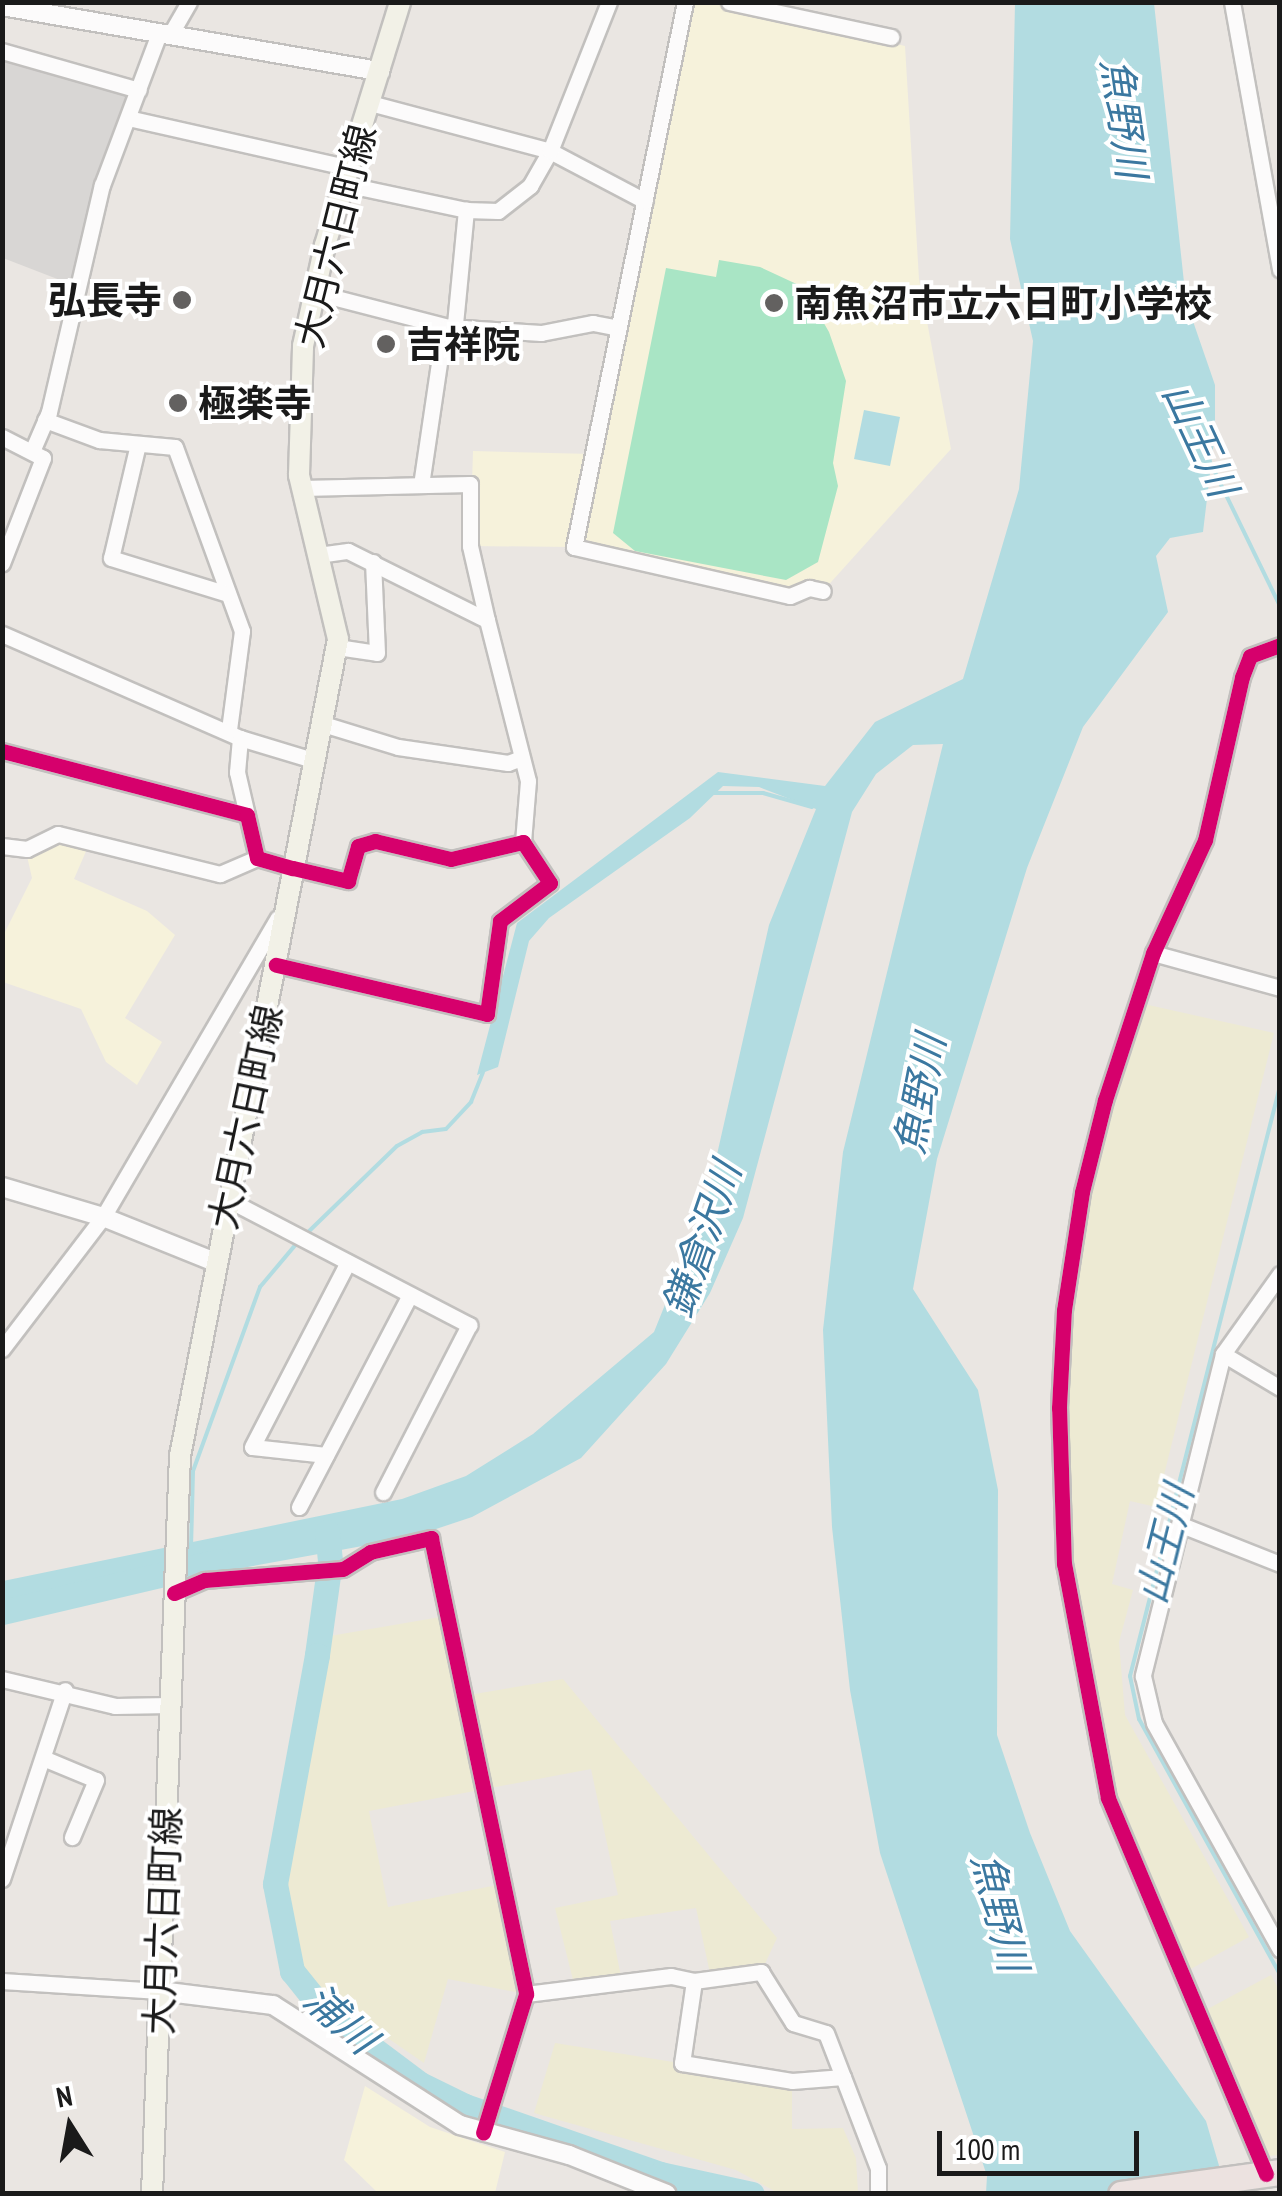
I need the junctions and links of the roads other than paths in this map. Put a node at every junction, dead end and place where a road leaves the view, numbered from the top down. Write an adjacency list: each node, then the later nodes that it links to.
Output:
1 (190, 2): 8 (street)
2 (400, 2): 11 (main road, 大月六日町線)
3 (609, 2): 15 (street)
4 (685, 2): 17 (street)
5 (730, 2): 9 (street)
6 (1232, 2): 19 (street)
7 (2, 6): 8 (street)
8 (165, 34): 11 (street); 12 (street)
9 (890, 38)
10 (2, 52): 12 (street)
11 (380, 71): 13 (main road, 大月六日町線)
12 (139, 90): 14 (street)
13 (370, 103): 15 (street); 16 (main road, 大月六日町線)
14 (128, 118): 16 (street); 23 (street)
15 (550, 152): 17 (street); 18 (street)
16 (346, 176): 18 (street); 20 (main road, 大月六日町線)
17 (644, 201): 22 (street)
18 (466, 210): 21 (street)
19 (1280, 270)
20 (313, 292): 21 (street); 28 (main road, 大月六日町線)
21 (448, 327): 22 (street); 27 (street)
22 (619, 328): 32 (street)
23 (45, 420): 25 (street); 26 (street)
24 (2, 437): 26 (street)
25 (138, 444): 33 (street); 33 (street)
26 (33, 449): 31 (street)
27 (421, 485): 28 (street); 34 (street)
28 (302, 488): 29 (main road, 大月六日町線)
29 (318, 555): 30 (street); 37 (main road, 大月六日町線)
30 (373, 562): 34 (street); 37 (street)
31 (2, 563)
32 (823, 591)
33 (228, 594): 39 (street)
34 (487, 620): 41 (street)
35 (2, 634): 39 (street)
36 (1280, 645): 49 (street)
37 (337, 648): 38 (main road, 大月六日町線)
38 (323, 724): 41 (street); 42 (main road, 大月六日町線)
39 (234, 734): 42 (street); 43 (street)
40 (2, 751): 43 (street)
41 (521, 758): 44 (street)
42 (316, 761): 47 (main road, 大月六日町線)
43 (246, 815): 46 (street)
44 (523, 842): 47 (street); 50 (street)
45 (2, 846): 46 (street)
46 (257, 858): 47 (street)
47 (293, 868): 48 (main road, 大月六日町線)
48 (288, 896): 50 (main road, 大月六日町線); 54 (street)
49 (1153, 953): 51 (street); 81 (street)
50 (276, 966): 53 (main road, 大月六日町線)
51 (1280, 988)
52 (2, 1187): 54 (street)
53 (228, 1200): 55 (main road, 大月六日町線); 56 (street)
54 (103, 1217): 55 (street); 59 (street)
55 (215, 1262): 67 (main road, 大月六日町線)
56 (348, 1262): 58 (street); 62 (street)
57 (1280, 1274): 60 (street)
58 (410, 1295): 62 (street); 63 (street)
59 (3, 1347)
60 (1223, 1354): 61 (street); 65 (street)
61 (1280, 1388)
62 (326, 1455): 64 (street)
63 (384, 1492)
64 (299, 1507)
65 (1179, 1524): 66 (street); 74 (street)
66 (1280, 1564)
67 (174, 1593): 70 (main road, 大月六日町線); 78 (street)
68 (2, 1679): 69 (street)
69 (65, 1690): 70 (street); 71 (street)
70 (169, 1706): 77 (main road, 大月六日町線)
71 (42, 1758): 72 (street); 73 (street)
72 (72, 1838)
73 (2, 1879)
74 (1280, 1949)
75 (2, 1981): 77 (street)
76 (694, 1981): 78 (street); 79 (street); 79 (street)
77 (160, 1991): 80 (street); 82 (main road, 大月六日町線)
78 (526, 1994): 80 (street)
79 (843, 2076): 84 (street)
80 (482, 2133): 83 (street)
81 (1268, 2173): 85 (highway)
82 (152, 2194)
83 (667, 2194)
84 (878, 2194)
85 (1121, 2194)

